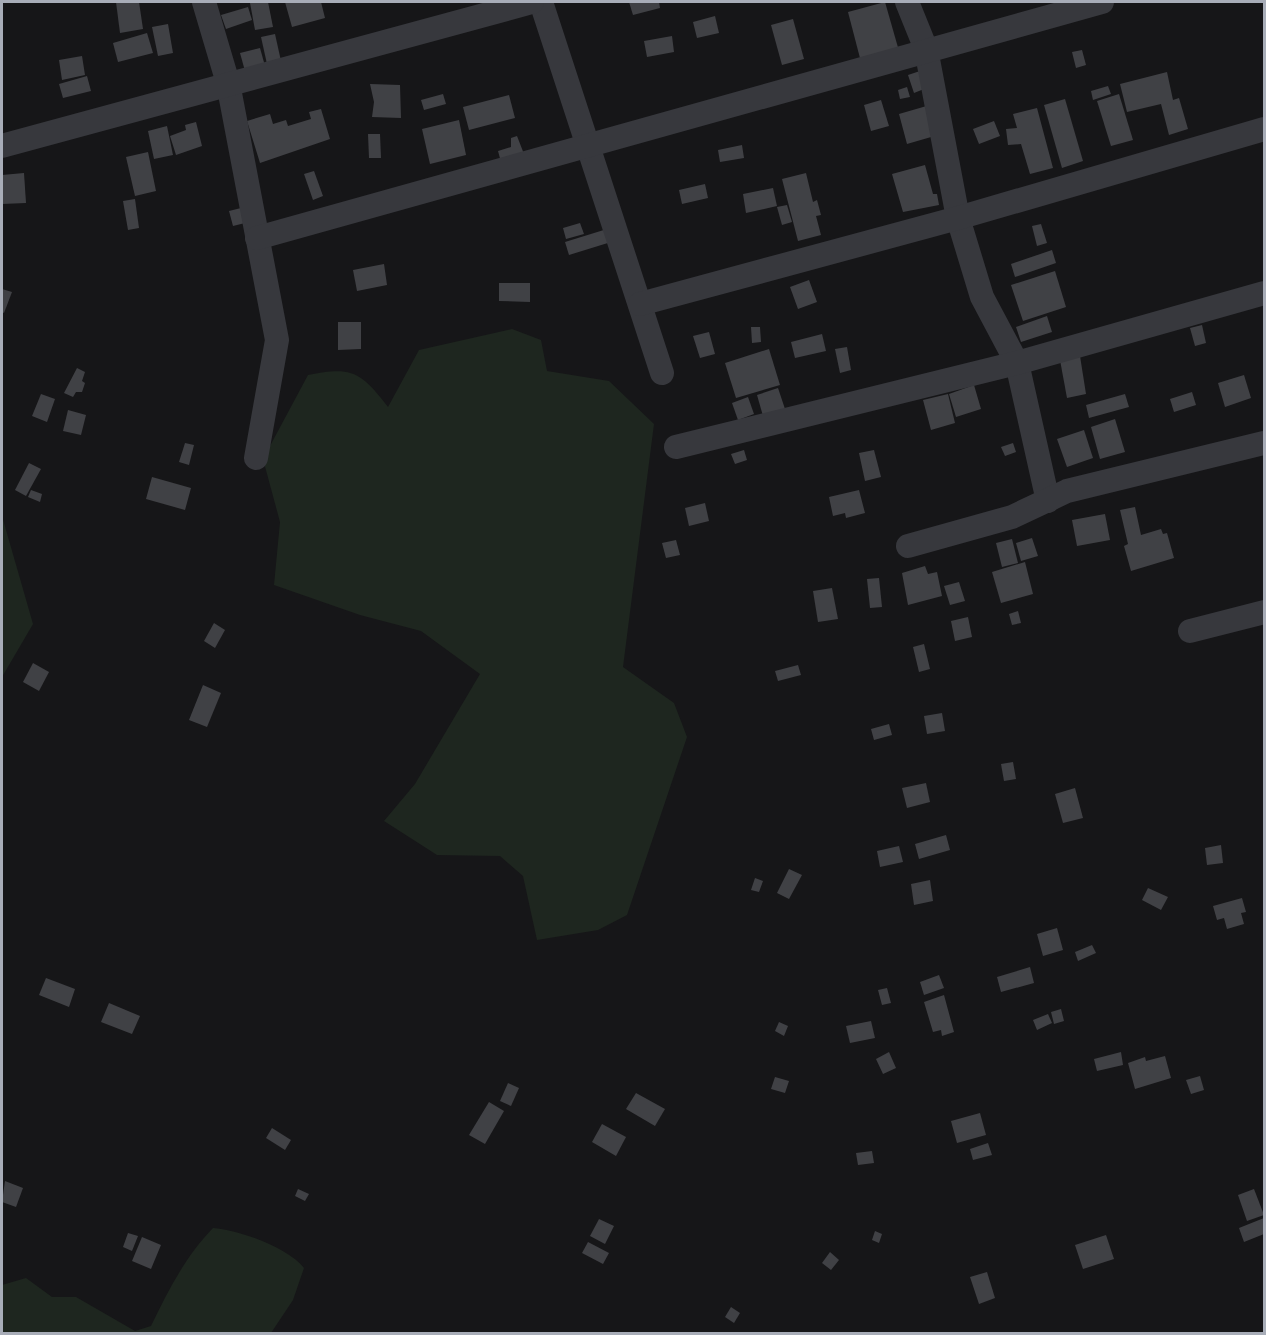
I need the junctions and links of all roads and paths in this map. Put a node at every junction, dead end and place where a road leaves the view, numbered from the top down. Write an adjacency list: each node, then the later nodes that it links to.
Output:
1 (204, 2): 7 (street)
2 (532, 2): 7 (street)
3 (541, 2): 10 (street)
4 (907, 2): 6 (street)
5 (1102, 2): 6 (street)
6 (926, 50): 10 (street); 11 (street)
7 (228, 83): 9 (street); 12 (street)
8 (1264, 129): 11 (street)
9 (2, 146)
10 (587, 147): 12 (street); 14 (street)
11 (958, 218): 14 (street); 15 (street)
12 (257, 238): 19 (street)
13 (1264, 293): 15 (street)
14 (640, 304): 16 (street)
15 (1017, 363): 18 (street); 20 (street)
16 (662, 373)
17 (1264, 443): 20 (street)
18 (676, 447)
19 (256, 459)
20 (1048, 501): 21 (street)
21 (909, 546)
22 (1264, 612): 23 (street)
23 (1190, 631)

